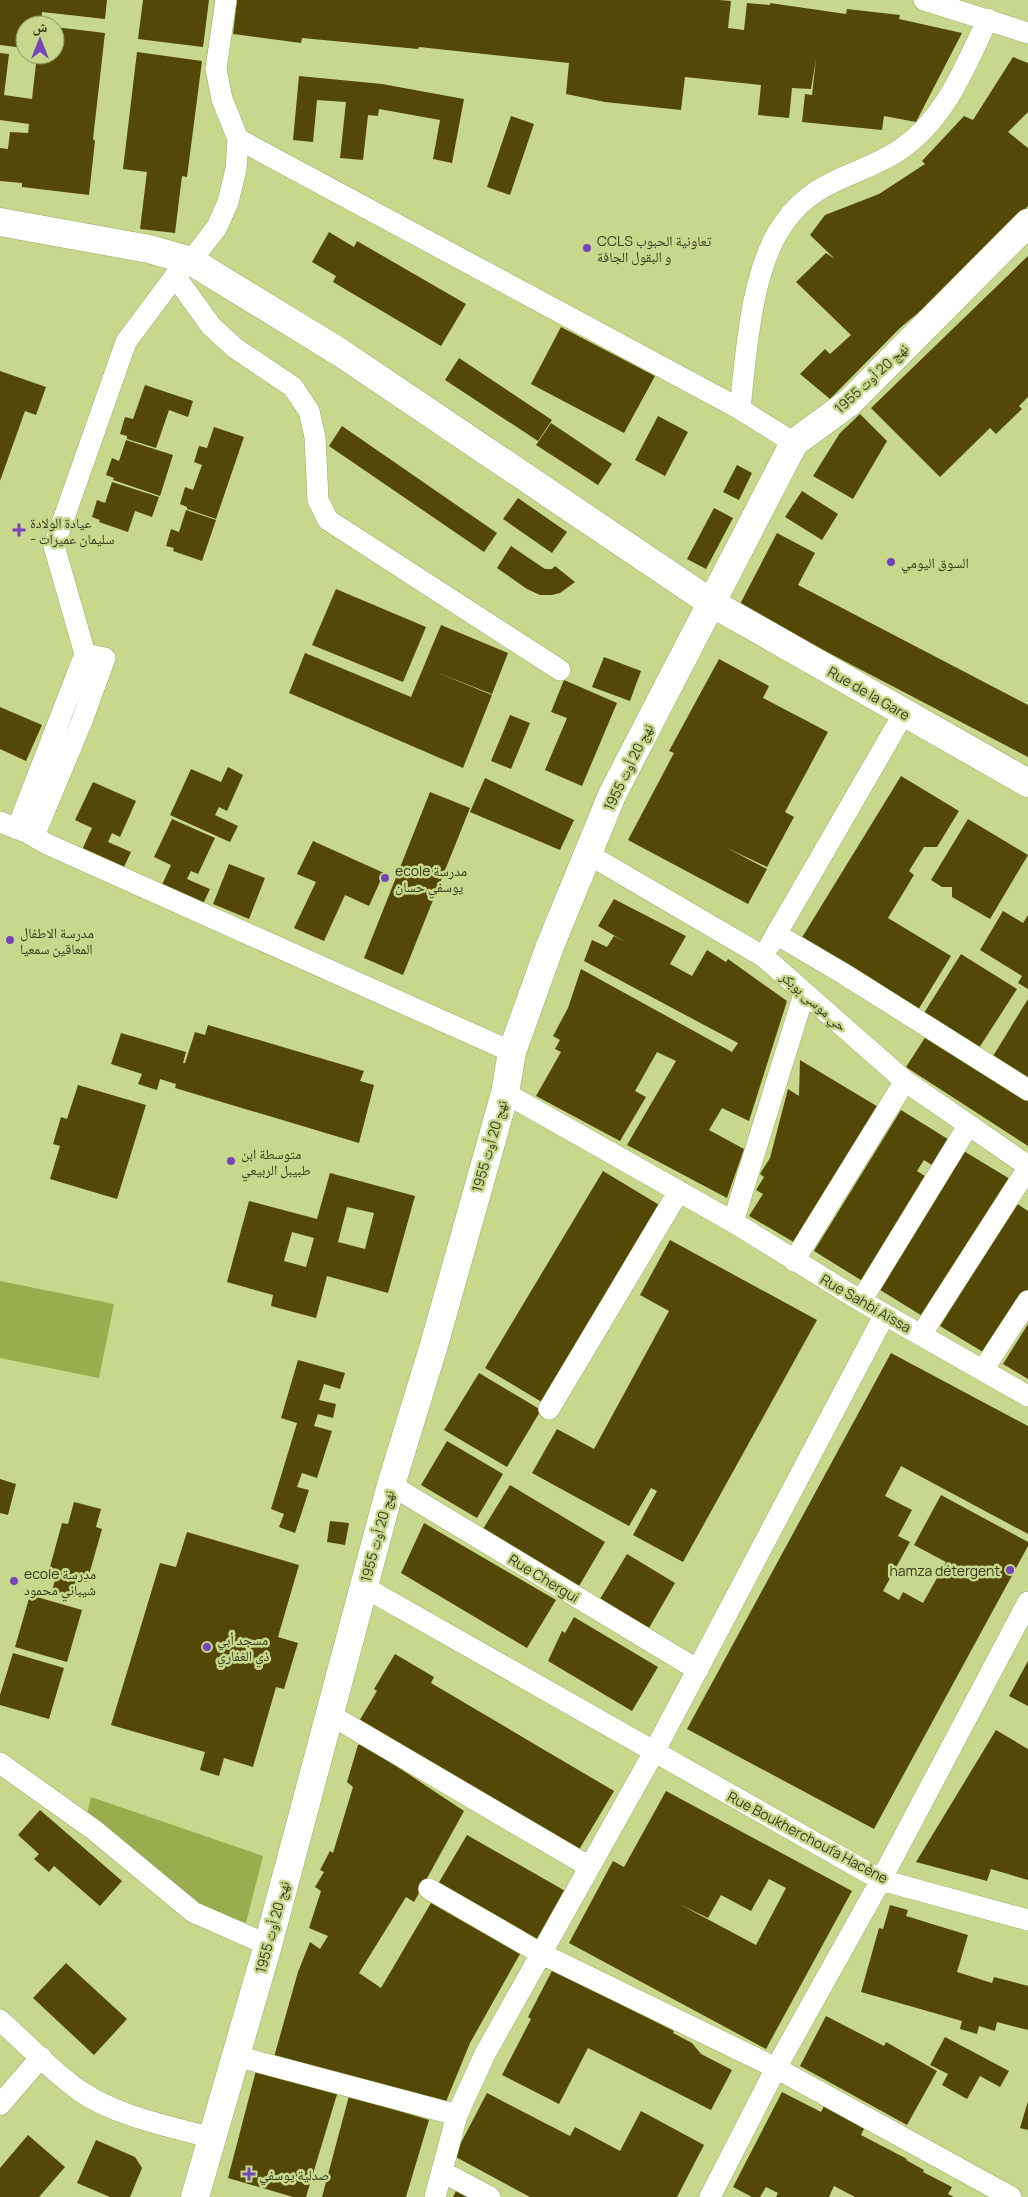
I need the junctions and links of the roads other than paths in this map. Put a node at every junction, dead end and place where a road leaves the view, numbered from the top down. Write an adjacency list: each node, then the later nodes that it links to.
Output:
1 (226, 0): 5 (street)
2 (924, 0): 3 (street)
3 (988, 20): 4 (street); 9 (street)
4 (1028, 32)
5 (238, 139): 8 (street); 9 (street)
6 (0, 222): 8 (main road, Rue de la Gare)
7 (1028, 223): 10 (main road, نهج 20 أوت 1955)
8 (183, 269): 11 (main road, Rue de la Gare); 12 (street); 15 (street)
9 (740, 409): 10 (street)
10 (794, 443): 11 (main road, نهج 20 أوت 1955)
11 (710, 602): 13 (main road, Rue de la Gare); 16 (main road, نهج 20 أوت 1955)
12 (560, 670)
13 (904, 713): 14 (main road, Rue de la Gare); 17 (street)
14 (1028, 783)
15 (17, 829): 20 (street)
16 (588, 854): 18 (street, حي موسى بوبكر); 20 (main road, نهج 20 أوت 1955)
17 (776, 934): 18 (street); 22 (street)
18 (764, 957): 19 (street, حي موسى بوبكر)
19 (804, 994): 21 (street, حي موسى بوبكر); 27 (street)
20 (512, 1052): 23 (main road, نهج 20 أوت 1955)
21 (905, 1081): 24 (street, حي موسى بوبكر); 28 (street)
22 (1028, 1090)
23 (504, 1093): 26 (street, Rue Sahbi Aïssa); 36 (main road, نهج 20 أوت 1955)
24 (968, 1126): 25 (street, حي موسى بوبكر); 29 (street)
25 (1028, 1167): 32 (street)
26 (679, 1191): 27 (street, Rue Sahbi Aïssa); 35 (street)
27 (733, 1222): 28 (street, Rue Sahbi Aïssa)
28 (794, 1261): 29 (street, Rue Sahbi Aïssa)
29 (861, 1301): 31 (street, Rue Sahbi Aïssa)
30 (1028, 1301): 33 (street)
31 (886, 1314): 32 (street, Rue Sahbi Aïssa); 39 (street)
32 (921, 1335): 33 (street, Rue Sahbi Aïssa)
33 (983, 1370): 34 (street, Rue Sahbi Aïssa)
34 (1028, 1396)
35 (549, 1409)
36 (391, 1485): 37 (main road, نهج 20 أوت 1955); 39 (street, Rue Chergui)
37 (364, 1587): 40 (main road, نهج 20 أوت 1955); 41 (street, Rue Boukherchoufa Hacène)
38 (1028, 1602): 44 (street)
39 (698, 1670): 41 (street)
40 (329, 1714): 43 (street); 47 (main road, نهج 20 أوت 1955)
41 (654, 1752): 43 (street); 44 (street, Rue Boukherchoufa Hacène)
42 (0, 1763): 47 (street)
43 (588, 1866): 48 (street)
44 (881, 1880): 46 (street, Rue Boukherchoufa Hacène); 52 (street)
45 (429, 1889): 48 (street)
46 (1028, 1920)
47 (268, 1945): 50 (main road, نهج 20 أوت 1955)
48 (540, 1953): 52 (street); 54 (street)
49 (0, 2020): 51 (street)
50 (236, 2056): 54 (street); 55 (main road, نهج 20 أوت 1955)
51 (41, 2057): 53 (street); 55 (street)
52 (776, 2068): 60 (street); 61 (street)
53 (0, 2105)
54 (457, 2115): 56 (street)
55 (213, 2138): 57 (main road, نهج 20 أوت 1955)
56 (443, 2172): 58 (street); 59 (street)
57 (194, 2197)
58 (435, 2197)
59 (490, 2197)
60 (710, 2197)
61 (1011, 2197)

